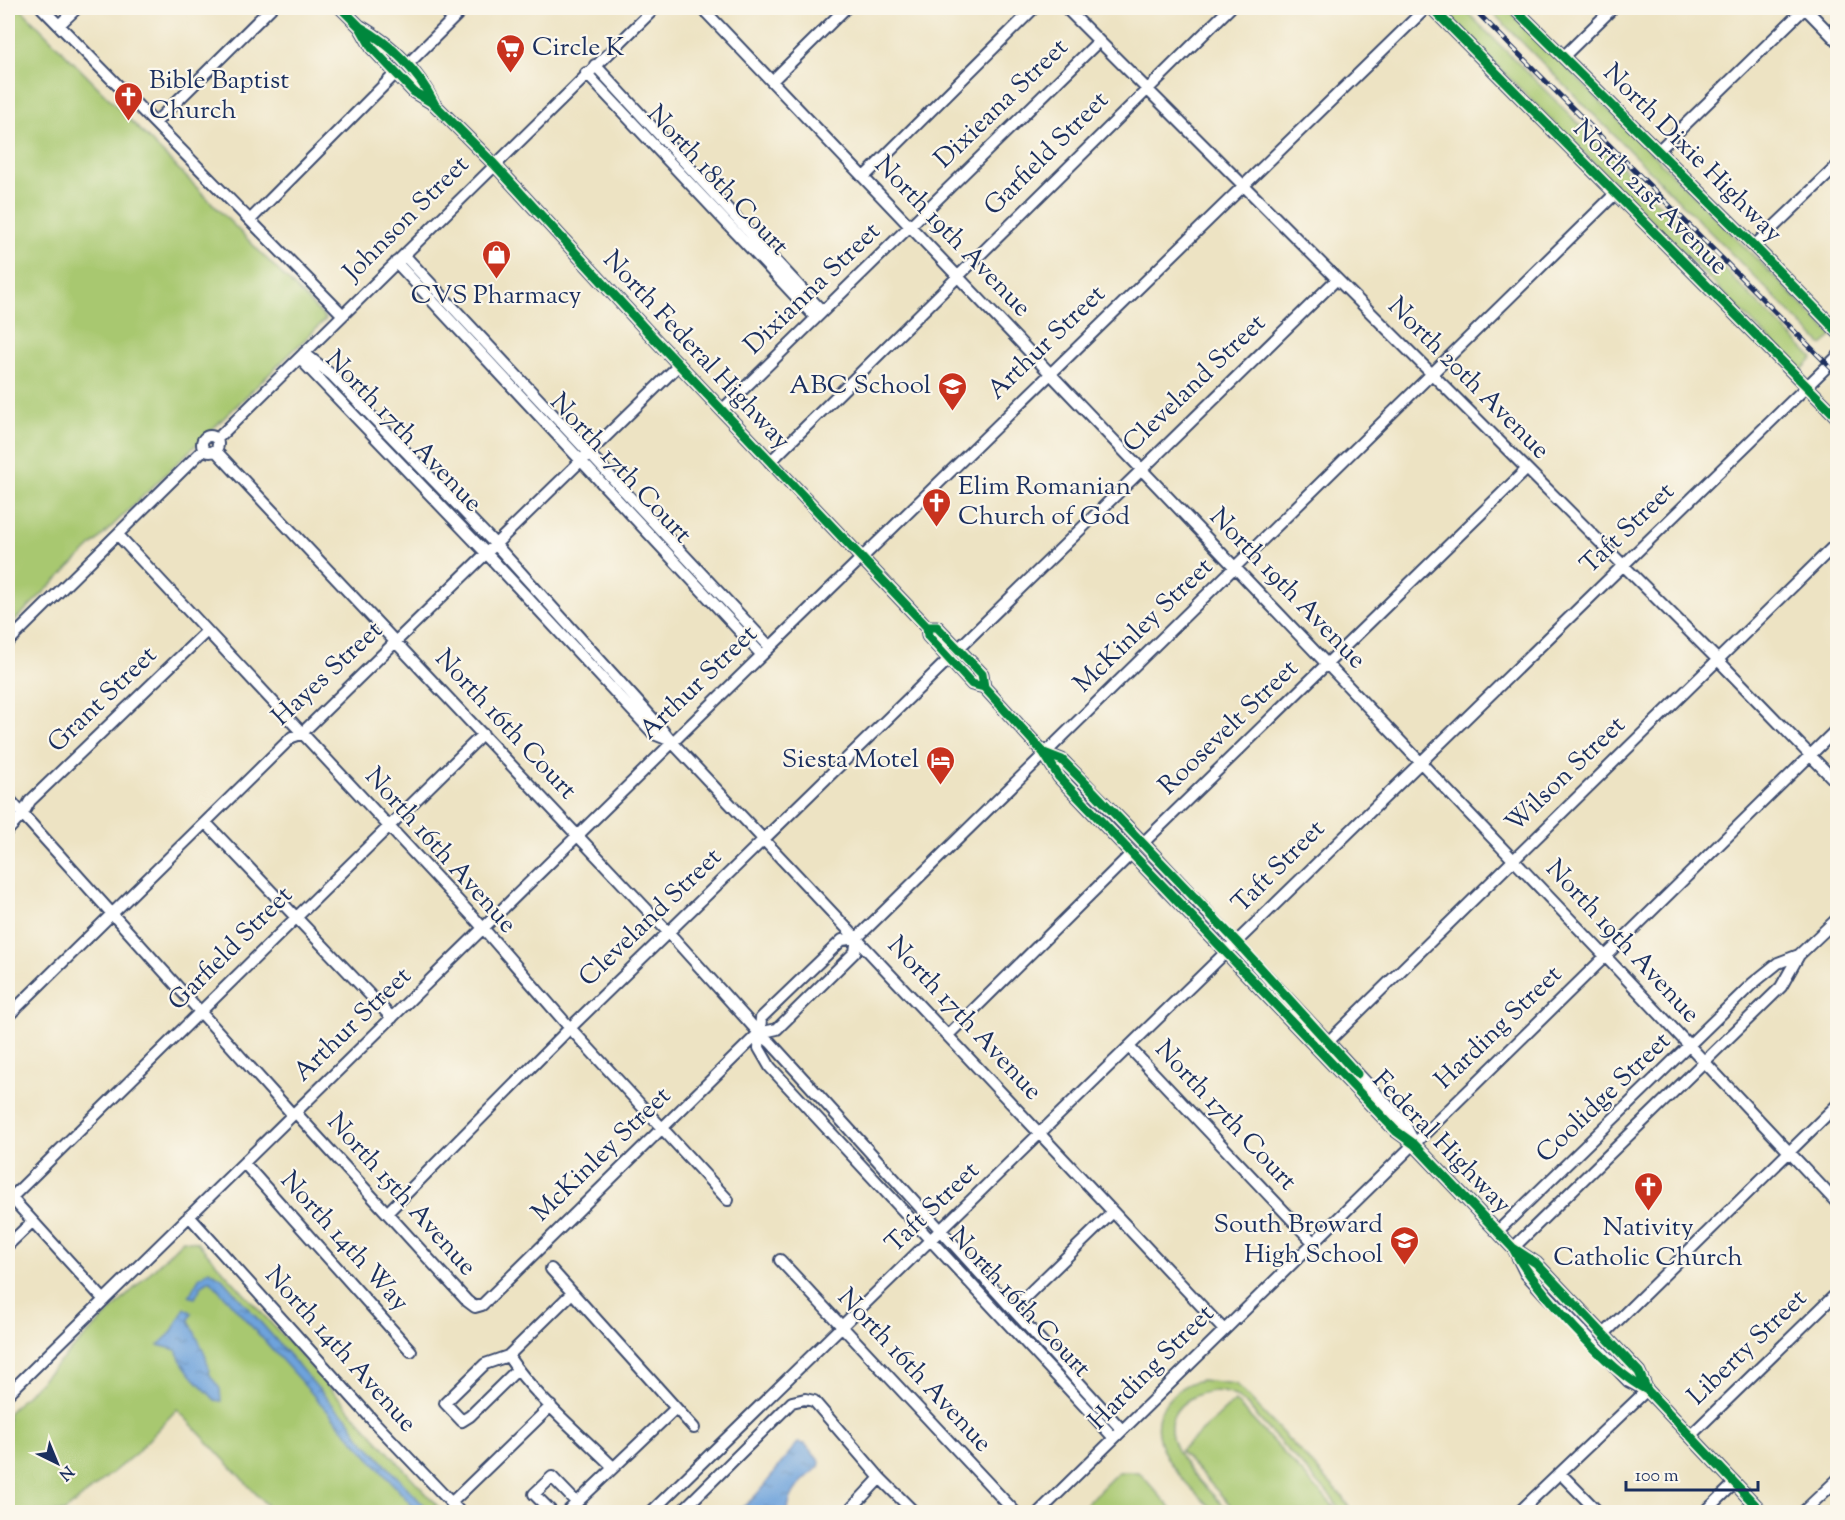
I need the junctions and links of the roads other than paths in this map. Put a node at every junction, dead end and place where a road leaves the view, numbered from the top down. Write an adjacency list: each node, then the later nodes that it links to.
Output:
1 (42, 8): 17 (street, North 17th Avenue)
2 (77, 8): 17 (street)
3 (271, 8): 29 (street)
4 (341, 8): 18 (main road, North Federal Highway)
5 (464, 8): 22 (street)
6 (655, 8): 23 (street, Johnson Street)
7 (702, 8): 26 (street, North 19th Avenue)
8 (846, 8): 26 (street)
9 (1034, 8): 33 (street)
10 (1066, 8): 19 (street, North 20th Avenue)
11 (1230, 8): 27 (street, Garfield Street)
12 (1426, 8): 34 (street, Arthur Street)
13 (1432, 8): 35 (main road, North 21st Avenue)
14 (1514, 8): 21 (main road, North Dixie Highway)
15 (1613, 8): 21 (street)
16 (1805, 8): 20 (street); 30 (street)
17 (59, 25): 29 (street, North 17th Avenue)
18 (360, 27): 22 (main road, North Federal Highway); 24 (main road, North Federal Highway)
19 (1099, 41): 27 (street, North 20th Avenue); 37 (street, Dixieana Street)
20 (1838, 42)
21 (1564, 56): 30 (main road, North Dixie Highway)
22 (407, 65): 28 (main road, North Federal Highway)
23 (595, 65): 25 (street, Johnson Street); 42 (street, North 18th Court)
24 (396, 73): 28 (main road, North Federal Highway); 36 (street)
25 (586, 73): 31 (street, Johnson Street); 42 (street, North 18th Court)
26 (772, 81): 33 (street, North 19th Avenue)
27 (1146, 88): 34 (street, North 20th Avenue); 40 (street, Garfield Street)
28 (434, 104): 31 (main road, North Federal Highway)
29 (155, 123): 36 (street, North 17th Avenue)
30 (1658, 151): 38 (main road, North Dixie Highway)
31 (494, 164): 39 (street, Johnson Street); 47 (main road, North Federal Highway)
32 (1838, 165): 38 (street)
33 (864, 177): 37 (street, North 19th Avenue)
34 (1243, 186): 41 (street, North 20th Avenue); 48 (street, Arthur Street)
35 (1616, 193): 49 (street, McKinley Street); 50 (main road, North 21st Avenue)
36 (250, 220): 43 (street, North 17th Avenue)
37 (910, 225): 40 (street, North 19th Avenue); 42 (street, Dixianna Street)
38 (1754, 246): 44 (main road, North Dixie Highway)
39 (400, 258): 43 (street, Johnson Street); 54 (street, North 17th Court)
40 (958, 274): 48 (street, North 19th Avenue); 55 (street, Garfield Street)
41 (1336, 280): 49 (street, North 20th Avenue); 56 (street, Cleveland Street)
42 (819, 314): 51 (street, Dixianna Street)
43 (343, 315): 45 (street, Johnson Street)
44 (1838, 332)
45 (304, 353): 53 (street, Johnson Street); 60 (street, North 17th Avenue); 61 (street, North 17th Avenue)
46 (1838, 356): 50 (street, Taft Street)
47 (679, 366): 51 (main road, North Federal Highway); 54 (street, Hayes Street)
48 (1050, 372): 56 (street, North 19th Avenue); 62 (street, Arthur Street)
49 (1431, 374): 57 (street, North 20th Avenue); 64 (street, McKinley Street)
50 (1807, 386): 52 (main road, North 21st Avenue); 63 (street, Taft Street)
51 (722, 410): 55 (main road, North Federal Highway)
52 (1838, 418)
53 (210, 450): 58 (street); 68 (street, North 16th Court)
54 (586, 457): 60 (street, Hayes Street); 70 (street, North 17th Court)
55 (770, 462): 62 (main road, North Federal Highway)
56 (1141, 468): 64 (street, North 19th Avenue); 69 (street, Cleveland Street)
57 (1527, 469): 63 (street, North 20th Avenue); 73 (street, Roosevelt Street)
58 (118, 535): 66 (street, North 16th Avenue); 67 (street)
59 (1838, 542): 72 (street, Wilson Street)
60 (495, 544): 61 (street, Hayes Street); 78 (street, North 17th Avenue)
61 (486, 553): 68 (street, Hayes Street); 78 (street, North 17th Avenue)
62 (860, 557): 65 (main road, North Federal Highway); 70 (street, Arthur Street)
63 (1622, 566): 72 (street, North 20th Avenue); 81 (street, Taft Street)
64 (1236, 568): 73 (street, North 19th Avenue); 79 (street, McKinley Street)
65 (927, 627): 69 (main road, Federal Highway); 71 (main road, Federal Highway)
66 (207, 631): 76 (street, North 16th Avenue); 84 (street, Grant Street)
67 (8, 642)
68 (396, 642): 76 (street, Hayes Street); 77 (street, North 16th Court)
69 (958, 649): 74 (main road, Federal Highway)
70 (765, 650): 78 (street, Arthur Street)
71 (949, 659): 74 (main road, Federal Highway); 89 (street, Cleveland Street)
72 (1717, 659): 80 (street, North 20th Avenue); 92 (street, Wilson Street)
73 (1327, 664): 81 (street, North 19th Avenue); 90 (street, Roosevelt Street)
74 (984, 687): 79 (main road, Federal Highway)
75 (1838, 728): 80 (street, Harding Street)
76 (301, 734): 85 (street, Hayes Street); 86 (street, North 16th Avenue)
77 (483, 734): 86 (street, Garfield Street); 88 (street, North 16th Court)
78 (671, 741): 88 (street, Arthur Street); 89 (street, North 17th Avenue)
79 (1044, 753): 90 (main road, Federal Highway); 91 (main road, Federal Highway); 98 (street, McKinley Street)
80 (1810, 755): 82 (street, North 20th Avenue); 101 (street, Harding Street)
81 (1419, 761): 92 (street, North 19th Avenue); 99 (street, Taft Street)
82 (1838, 784)
83 (8, 798): 84 (street, North 15th Avenue)
84 (22, 815): 87 (street, Grant Street); 93 (street, North 15th Avenue)
85 (206, 822): 93 (street, Hayes Street); 94 (street)
86 (389, 826): 94 (street, Garfield Street); 96 (street, North 16th Avenue)
87 (8, 830)
88 (578, 836): 96 (street, Arthur Street); 97 (street, North 16th Court)
89 (764, 839): 97 (street, Cleveland Street); 98 (street, North 17th Avenue)
90 (1143, 843): 99 (main road, Federal Highway)
91 (1132, 853): 99 (main road, Federal Highway); 107 (street)
92 (1512, 859): 101 (street, North 19th Avenue); 108 (street, Wilson Street)
93 (112, 914): 102 (street, North 15th Avenue); 103 (street, Hayes Street)
94 (296, 917): 102 (street, Garfield Street); 104 (street)
95 (1838, 918): 100 (street, Coolidge Street)
96 (483, 928): 104 (street, Arthur Street); 105 (street, North 16th Avenue)
97 (669, 933): 105 (street, Cleveland Street); 106 (street, North 16th Court)
98 (857, 938): 106 (street, McKinley Street); 106 (street, McKinley Street); 107 (street, North 17th Avenue)
99 (1232, 946): 108 (main road, Federal Highway); 110 (street, Taft Street); 118 (main road, Federal Highway)
100 (1799, 955): 109 (street, Coolidge Street); 113 (street, Coolidge Street)
101 (1605, 956): 109 (street, North 19th Avenue); 118 (street, Harding Street)
102 (199, 1012): 115 (street, North 15th Avenue); 122 (street, Garfield Street)
103 (8, 1016)
104 (392, 1018): 115 (street, Arthur Street)
105 (570, 1028): 116 (street, North 16th Avenue); 126 (street, Cleveland Street)
106 (759, 1033): 111 (street, McKinley Street); 112 (street); 130 (street, North 16th Court)
107 (948, 1035): 117 (street, North 17th Avenue)
108 (1328, 1041): 118 (main road, Federal Highway)
109 (1689, 1046): 113 (street, North 19th Avenue); 121 (street, Coolidge Street)
110 (1129, 1047): 117 (street, Taft Street); 133 (street, North 17th Court)
111 (740, 1052): 112 (street); 116 (street, McKinley Street)
112 (764, 1059): 132 (street, North 16th Court)
113 (1705, 1062): 119 (street, North 19th Avenue); 124 (street, Coolidge Street)
114 (1838, 1104): 119 (street)
115 (294, 1114): 120 (street, Arthur Street); 126 (street, North 15th Avenue)
116 (662, 1128): 123 (street, North 16th Avenue); 141 (street, McKinley Street)
117 (1041, 1134): 127 (street, North 17th Avenue); 130 (street, Taft Street)
118 (1414, 1143): 131 (main road, Federal Highway); 133 (street, Harding Street)
119 (1789, 1152): 125 (street, North 19th Avenue); 145 (street)
120 (244, 1163): 128 (street, Arthur Street); 146 (street, North 14th Way)
121 (1542, 1189): 124 (street); 131 (street, Coolidge Street)
122 (9, 1196): 129 (street)
123 (728, 1200)
124 (1558, 1204): 135 (street, Coolidge Street)
125 (1838, 1204)
126 (388, 1212): 141 (street, North 15th Avenue)
127 (1113, 1212): 142 (street); 144 (street, North 17th Avenue)
128 (189, 1216): 140 (street, Arthur Street); 161 (street, North 14th Avenue)
129 (32, 1222): 134 (street); 140 (street)
130 (940, 1231): 132 (street, Taft Street); 142 (street, North 16th Court)
131 (1497, 1231): 135 (main road, Federal Highway)
132 (931, 1241): 143 (street, Taft Street); 154 (street, North 16th Court)
133 (1314, 1243): 144 (street, Harding Street)
134 (8, 1245)
135 (1513, 1248): 145 (main road, Federal Highway); 149 (main road, Federal Highway)
136 (780, 1260): 143 (street, North 16th Avenue)
137 (551, 1269): 139 (street)
138 (1838, 1292): 155 (street, Liberty Street)
139 (572, 1293): 147 (street); 152 (street)
140 (104, 1300): 150 (street, Arthur Street)
141 (475, 1307)
142 (1013, 1309): 154 (street, North 16th Court)
143 (844, 1327): 166 (street, Taft Street); 170 (street, North 16th Avenue)
144 (1223, 1329): 154 (street, Harding Street)
145 (1603, 1335): 149 (main road, Federal Highway)
146 (411, 1351)
147 (508, 1356): 148 (street); 148 (street)
148 (518, 1370): 151 (street)
149 (1647, 1390): 155 (main road, Federal Highway); 157 (street)
150 (8, 1394)
151 (551, 1406): 156 (street); 161 (street)
152 (676, 1408): 153 (street); 156 (street)
153 (694, 1428)
154 (1118, 1434): 171 (street, Harding Street)
155 (1690, 1436): 160 (main road, Federal Highway)
156 (613, 1467): 162 (street)
157 (1560, 1473): 172 (street); 173 (street)
158 (880, 1478): 167 (street); 168 (street); 169 (street)
159 (1838, 1479): 176 (street)
160 (1736, 1484): 174 (street); 175 (main road, Federal Highway)
161 (450, 1503): 163 (street, North 14th Avenue)
162 (577, 1503): 164 (street); 165 (street)
163 (460, 1512)
164 (552, 1512)
165 (567, 1512)
166 (651, 1512)
167 (681, 1512)
168 (848, 1512)
169 (915, 1512)
170 (1015, 1512)
171 (1038, 1512)
172 (1519, 1512)
173 (1598, 1512)
174 (1705, 1512)
175 (1762, 1512)
176 (1803, 1512)

